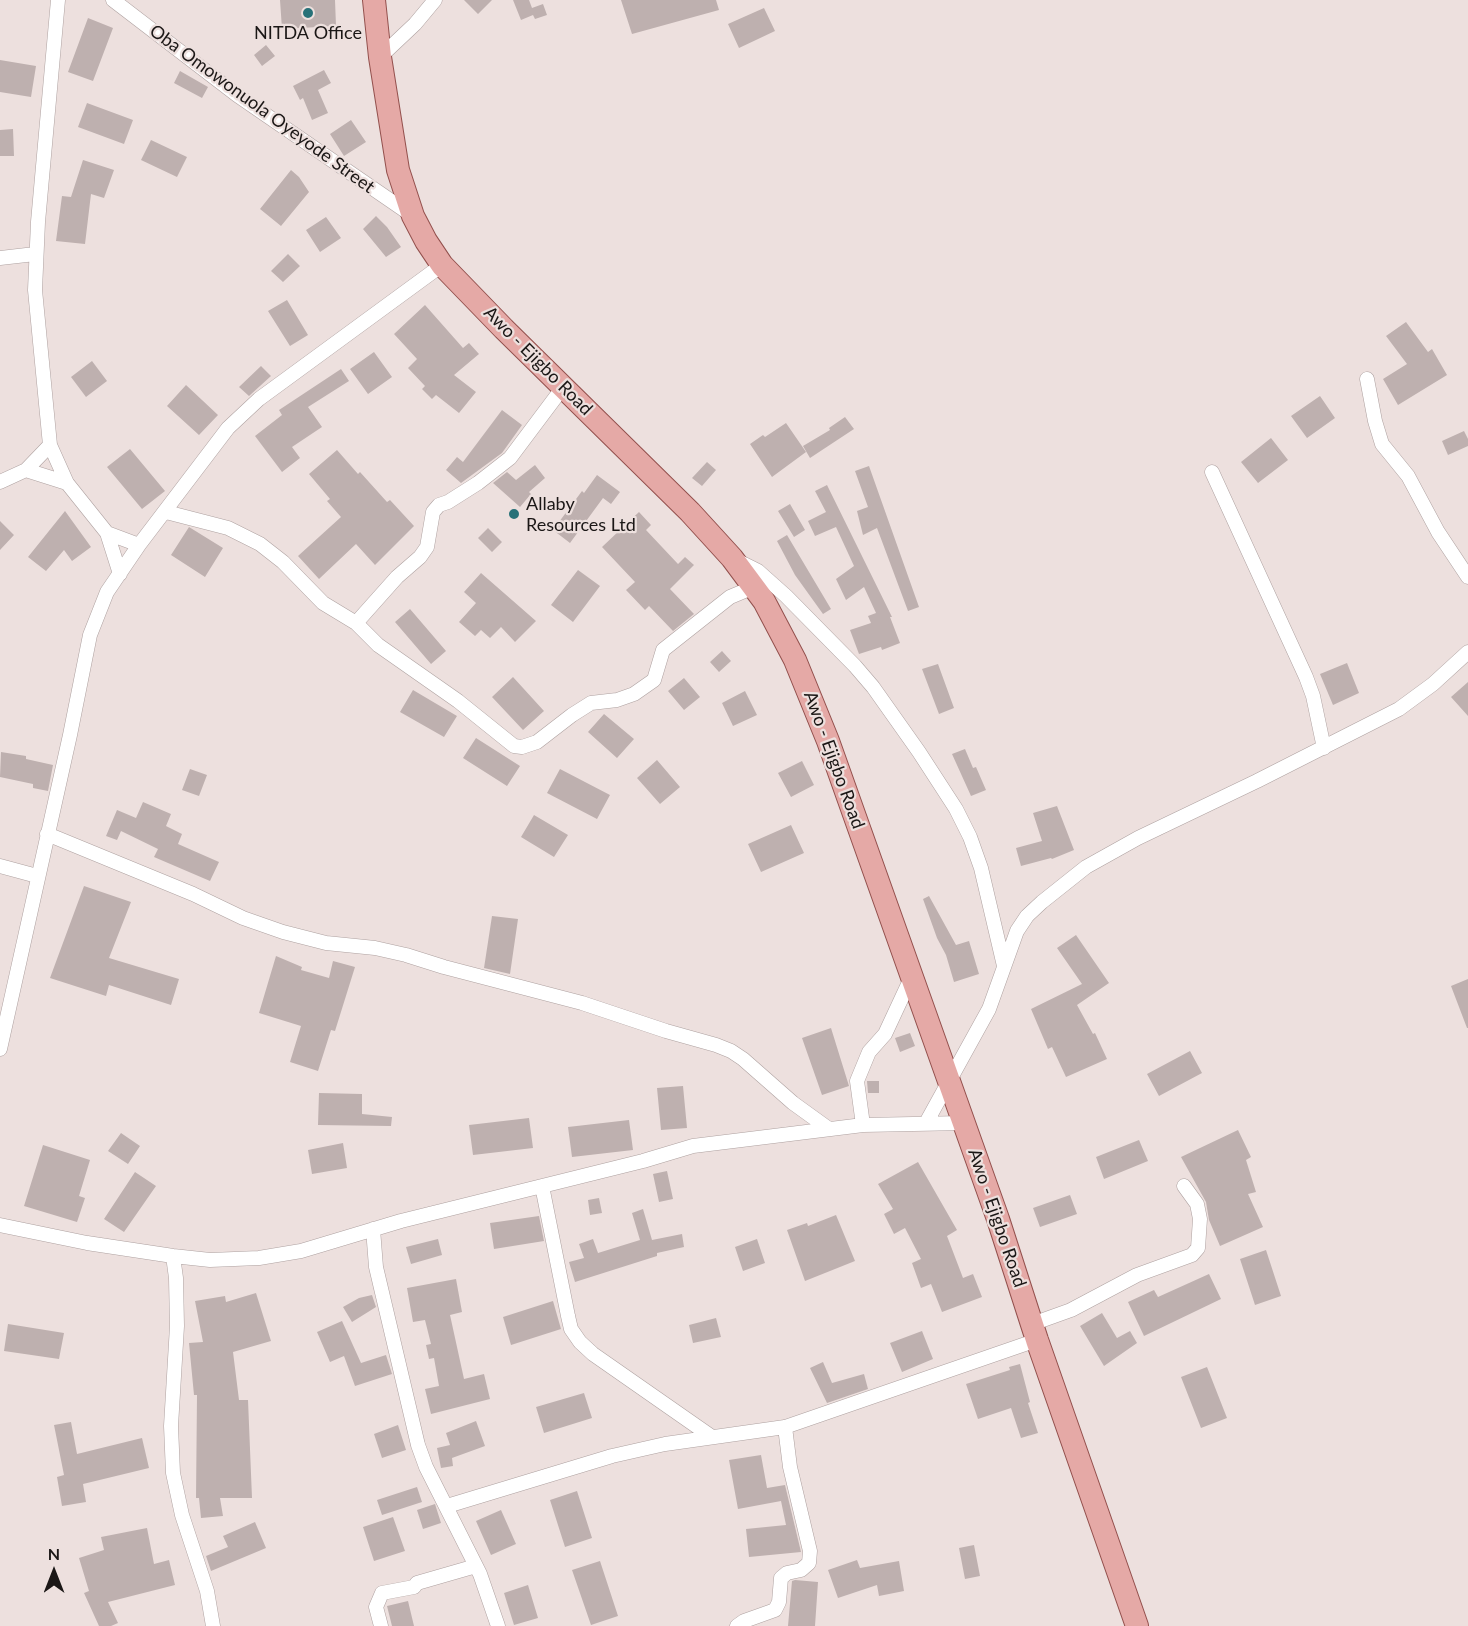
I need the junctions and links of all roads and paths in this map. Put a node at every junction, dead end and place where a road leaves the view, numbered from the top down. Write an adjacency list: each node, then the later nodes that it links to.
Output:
1 (58, 0): 7 (street)
2 (113, 0): 6 (street, Oba Omowonuola Oyeyode Street)
3 (374, 0): 5 (main road, Awo - Ejigbo Road)
4 (435, 0): 5 (street)
5 (380, 57): 6 (main road, Awo - Ejigbo Road)
6 (413, 216): 9 (main road, Awo - Ejigbo Road)
7 (35, 254): 8 (street); 12 (street)
8 (0, 258)
9 (442, 265): 11 (main road, Awo - Ejigbo Road); 17 (street)
10 (1367, 378): 22 (street)
11 (564, 386): 20 (main road, Awo - Ejigbo Road); 24 (street)
12 (50, 445): 13 (street); 16 (street)
13 (26, 470): 15 (street); 16 (street)
14 (1212, 471): 26 (street)
15 (0, 482)
16 (67, 483): 18 (street)
17 (166, 512): 19 (street); 24 (street)
18 (107, 533): 19 (street); 21 (street)
19 (140, 545): 21 (street)
20 (732, 558): 23 (main road, Awo - Ejigbo Road); 30 (street)
21 (120, 574): 27 (street)
22 (1468, 577)
23 (754, 587): 24 (street); 31 (main road, Awo - Ejigbo Road)
24 (356, 623)
25 (1468, 652): 26 (street)
26 (1324, 748): 30 (street)
27 (47, 834): 29 (street); 38 (street)
28 (0, 866): 29 (street)
29 (37, 876): 32 (street)
30 (1005, 967): 34 (street)
31 (912, 976): 34 (main road, Awo - Ejigbo Road); 37 (street)
32 (4, 1007): 33 (street)
33 (0, 1049)
34 (948, 1080): 35 (main road, Awo - Ejigbo Road); 36 (street)
35 (964, 1122): 36 (street); 44 (main road, Awo - Ejigbo Road)
36 (926, 1123): 37 (street)
37 (862, 1125): 38 (street)
38 (829, 1129): 39 (street)
39 (542, 1186): 42 (street); 46 (street)
40 (1184, 1186): 44 (street)
41 (0, 1226): 43 (street)
42 (373, 1229): 43 (street); 47 (street)
43 (173, 1256): 49 (street)
44 (1035, 1332): 45 (street); 53 (main road, Awo - Ejigbo Road)
45 (785, 1427): 46 (street); 52 (street)
46 (712, 1437): 47 (street)
47 (447, 1506): 48 (street)
48 (476, 1566): 50 (street); 51 (street)
49 (213, 1626)
50 (381, 1626)
51 (498, 1626)
52 (737, 1626)
53 (1137, 1626)

